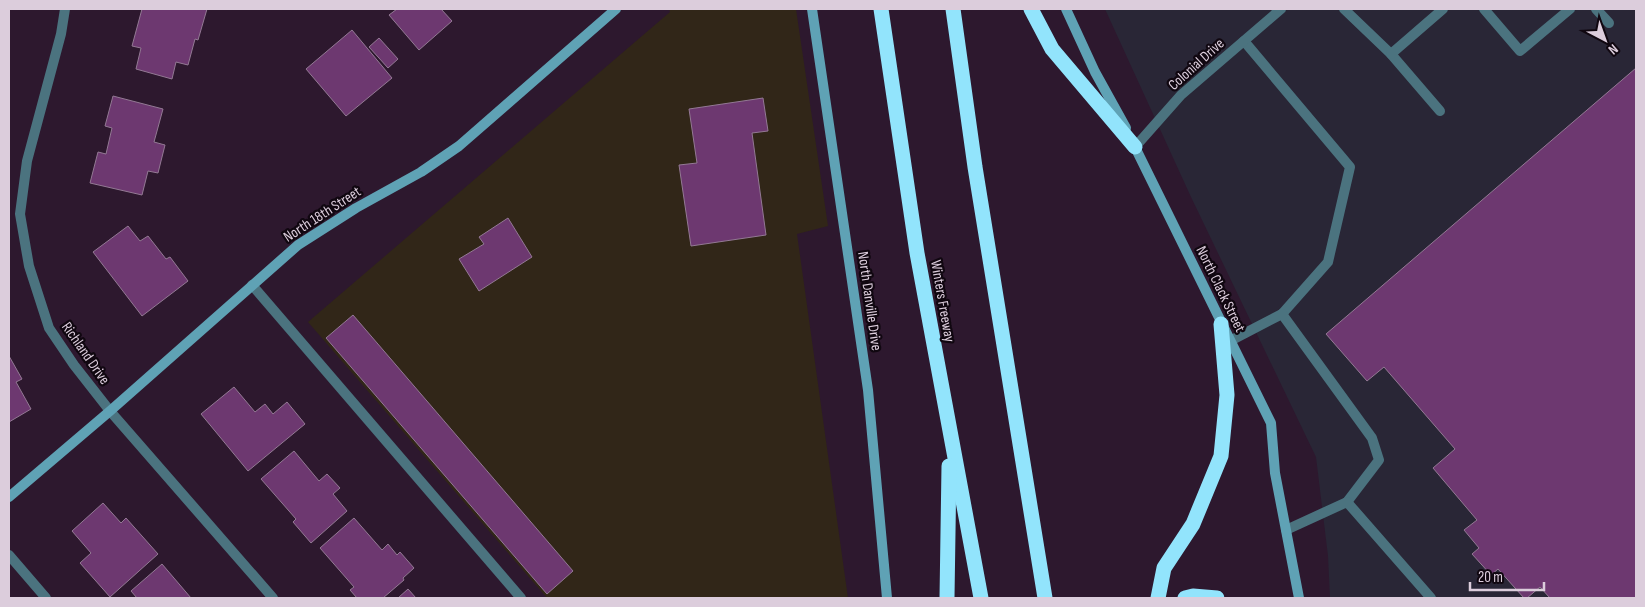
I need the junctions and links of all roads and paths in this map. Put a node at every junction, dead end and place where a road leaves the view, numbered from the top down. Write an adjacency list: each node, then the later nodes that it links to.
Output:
1 (65, 9): 23 (street, Richland Drive)
2 (616, 9): 19 (main road, North 18th Street)
3 (812, 9): 32 (main road, North Danville Drive)
4 (881, 9): 24 (highway, Winters Freeway)
5 (954, 9): 35 (highway)
6 (1031, 9): 18 (highway)
7 (1066, 9): 18 (main road, North Clack Street)
8 (1281, 9): 15 (street, Colonial Drive)
9 (1344, 9): 16 (street)
10 (1443, 9): 16 (street)
11 (1484, 9): 12 (street)
12 (1570, 9)
13 (1596, 9): 14 (street)
14 (1609, 23)
15 (1244, 41): 18 (street, Colonial Drive); 20 (street)
16 (1390, 54): 17 (street)
17 (1440, 111)
18 (1136, 147): 21 (main road, North Clack Street)
19 (252, 285): 23 (main road, North 18th Street); 31 (street)
20 (1282, 314): 22 (street); 26 (street)
21 (1222, 324): 22 (main road, North Clack Street); 36 (highway)
22 (1230, 341): 27 (main road, North Clack Street)
23 (110, 411): 25 (main road, North 18th Street); 30 (street, Richland Drive)
24 (949, 432): 33 (highway); 34 (highway, Winters Freeway)
25 (9, 497)
26 (1347, 502): 27 (street); 40 (street)
27 (1286, 530): 39 (main road, North Clack Street)
28 (9, 555): 29 (street)
29 (46, 598)
30 (273, 598)
31 (521, 598)
32 (887, 598)
33 (947, 598)
34 (981, 598)
35 (1045, 598)
36 (1158, 598)
37 (1185, 598): 38 (highway)
38 (1217, 598)
39 (1299, 598)
40 (1431, 598)

